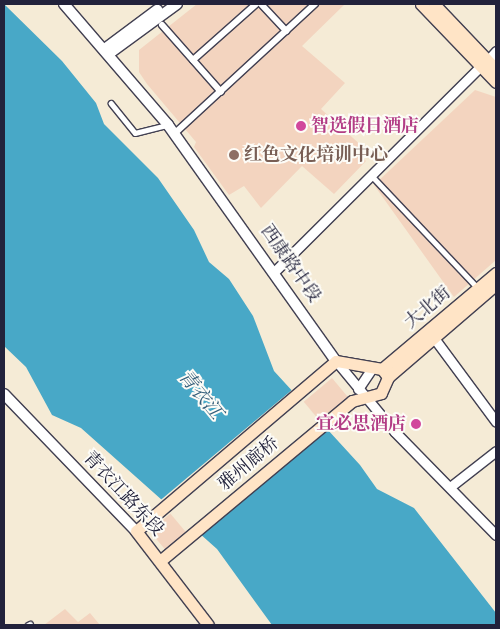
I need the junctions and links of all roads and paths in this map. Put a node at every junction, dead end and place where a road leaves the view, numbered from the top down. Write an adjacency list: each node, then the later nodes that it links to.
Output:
1 (64, 4): 11 (street, 西康路中段)
2 (166, 4): 11 (street)
3 (177, 4): 11 (street)
4 (256, 4): 13 (street)
5 (261, 4): 10 (street)
6 (315, 4): 10 (street)
7 (421, 4): 14 (main road)
8 (434, 4): 14 (main road)
9 (162, 25): 13 (street)
10 (286, 31): 17 (street)
11 (108, 51): 19 (street, 西康路中段)
12 (496, 51): 14 (street)
13 (193, 60): 17 (street)
14 (484, 63): 15 (main road); 16 (main road); 21 (street)
15 (496, 69)
16 (496, 82)
17 (221, 92): 20 (street)
18 (112, 103): 19 (lane)
19 (168, 125): 20 (street, 西康路中段)
20 (174, 134): 22 (street, 西康路中段)
21 (371, 175): 22 (street); 25 (lane)
22 (275, 271): 27 (street, 西康路中段)
23 (496, 272): 25 (main road, 大北街)
24 (496, 284): 26 (main road, 大北街)
25 (478, 288): 26 (main road, 大北街)
26 (431, 335): 28 (main road, 大北街); 31 (street)
27 (336, 361): 28 (main road); 29 (street, 西康路中段); 35 (main road, 雅州廊桥)
28 (381, 371): 29 (street); 29 (main road, 大北街)
29 (361, 393): 34 (street, 西康路中段); 37 (main road, 雅州廊桥)
30 (5, 397): 35 (street, 青衣江路东段)
31 (493, 411): 32 (street)
32 (496, 422)
33 (496, 451): 34 (street)
34 (450, 487): 36 (street, 西康路中段)
35 (140, 528): 37 (main road, 青衣江路东段)
36 (496, 535)
37 (165, 557): 38 (main road, 青衣江路东段)
38 (208, 625)

